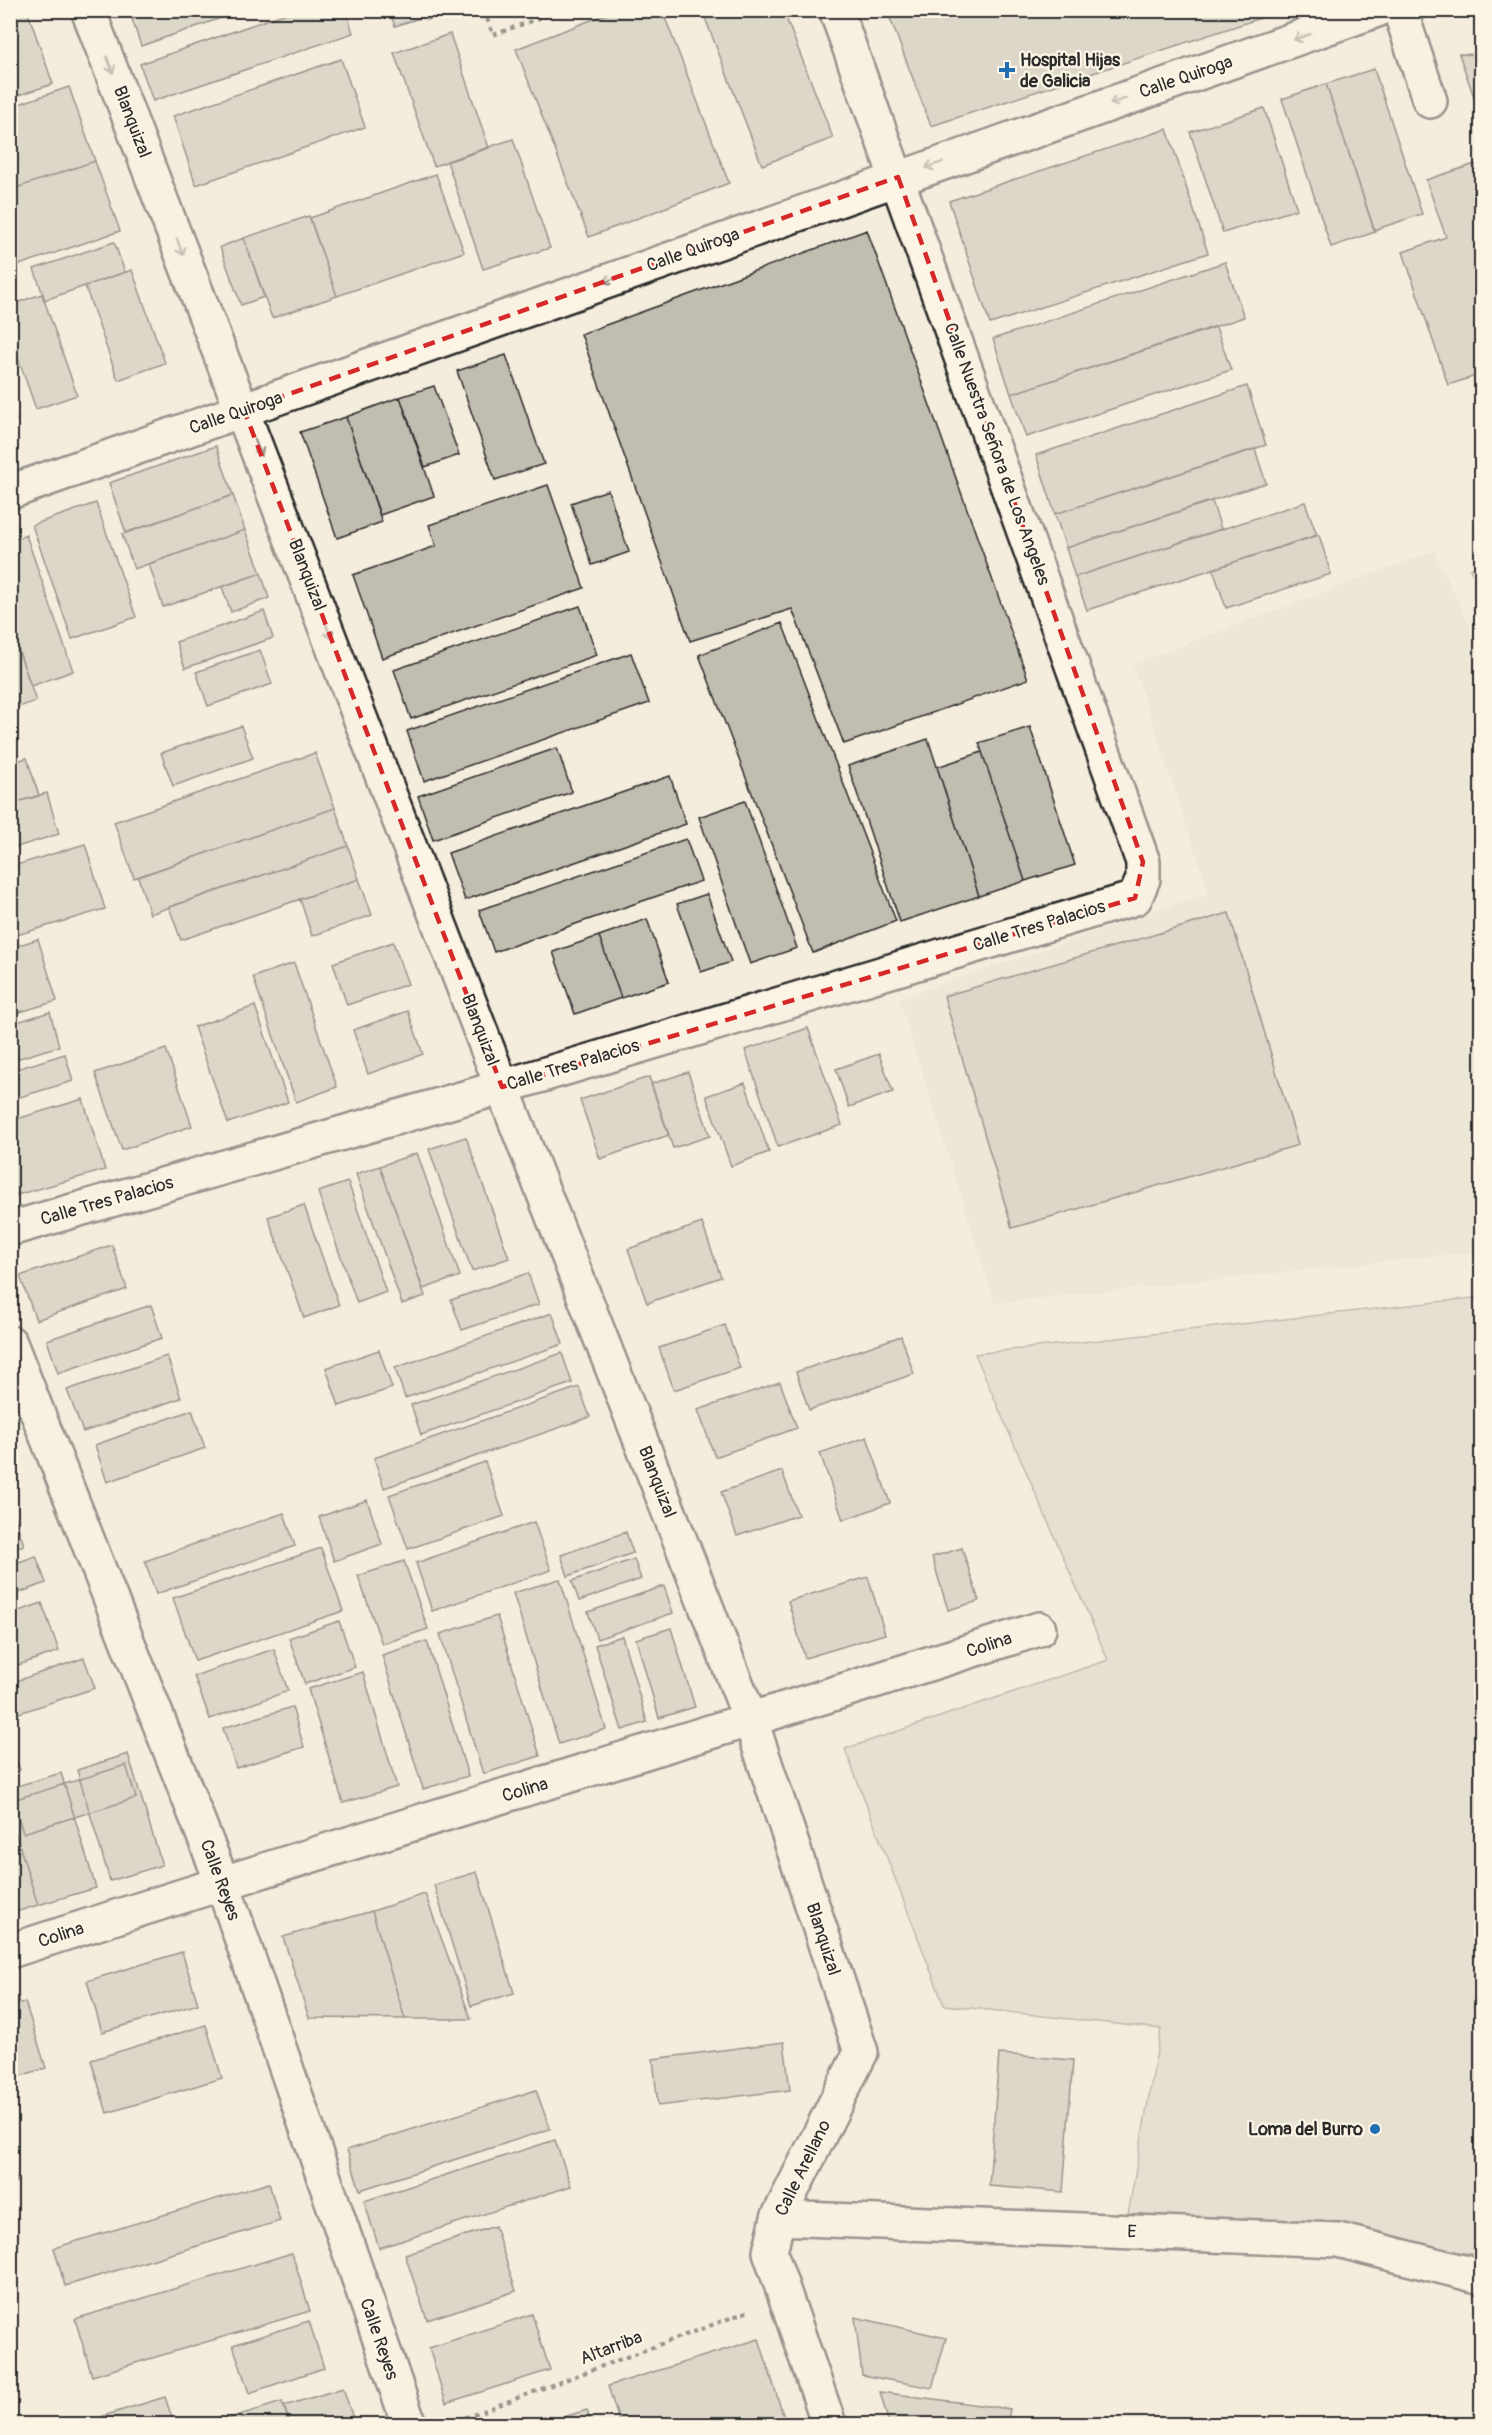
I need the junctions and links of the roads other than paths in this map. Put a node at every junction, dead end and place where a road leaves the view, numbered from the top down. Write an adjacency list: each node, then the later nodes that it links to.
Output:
1 (88, 10): 7 (street, Blanquizal, one-way to 7)
2 (836, 10): 6 (street, Calle Nuestra Señora de Los Angeles)
3 (1377, 10): 6 (street, Calle Quiroga, one-way to 6)
4 (1400, 10): 5 (street)
5 (1430, 101)
6 (898, 177): 7 (street, Calle Quiroga, one-way to 7); 9 (street, Calle Nuestra Señora de Los Angeles)
7 (244, 410): 8 (street, Calle Quiroga); 10 (street, Blanquizal, one-way to 10)
8 (10, 492)
9 (1135, 898): 10 (street, Calle Tres Palacios)
10 (502, 1087): 11 (street, Calle Tres Palacios); 14 (street, Blanquizal)
11 (10, 1229)
12 (10, 1343): 15 (street, Calle Reyes)
13 (1039, 1629): 14 (street, Colina)
14 (751, 1721): 15 (street, Colina); 17 (street, Blanquizal)
15 (222, 1882): 16 (street, Colina); 20 (street, Calle Reyes)
16 (10, 1951)
17 (861, 2052): 18 (street, Calle Arellano)
18 (778, 2218): 19 (street, E); 21 (street, Calle Arellano)
19 (1482, 2277)
20 (409, 2424)
21 (830, 2424)

